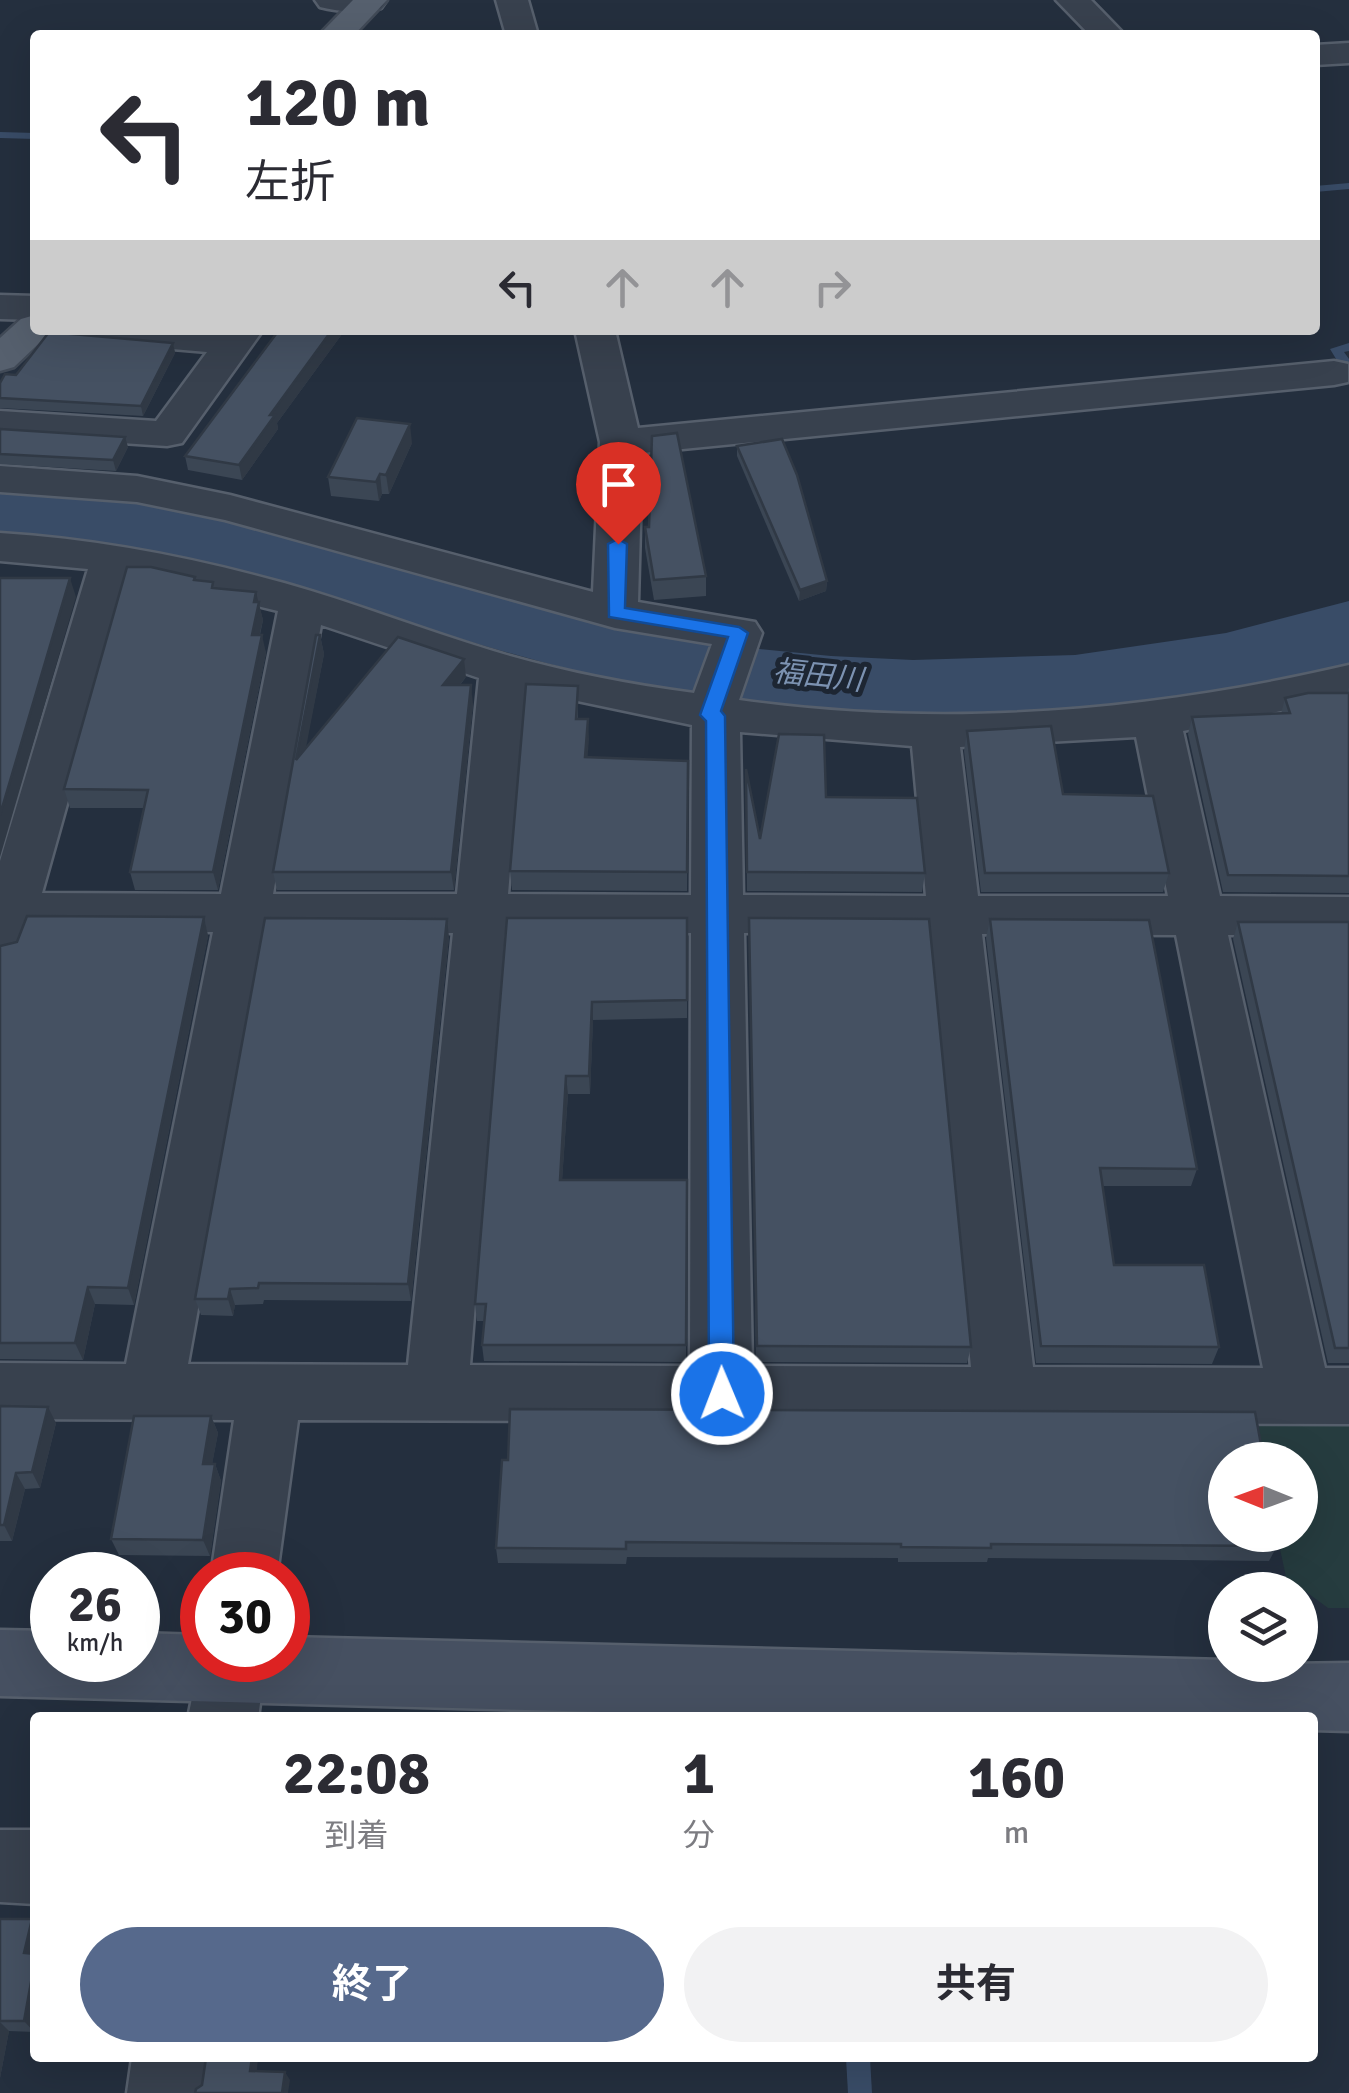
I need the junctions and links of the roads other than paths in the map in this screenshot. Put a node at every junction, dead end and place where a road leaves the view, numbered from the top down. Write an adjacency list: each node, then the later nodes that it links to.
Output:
1 (330, 0): 2 (street)
2 (371, 0): 5 (main road)
3 (512, 0): 6 (street)
4 (1072, 0): 7 (street)
5 (340, 30)
6 (521, 30)
7 (1104, 30)
8 (1349, 53): 9 (street)
9 (1320, 56)
10 (0, 307): 11 (street)
11 (30, 308)
12 (30, 332): 15 (main road)
13 (596, 335): 18 (street)
14 (239, 336): 17 (street)
15 (0, 360)
16 (1344, 369): 18 (street)
17 (0, 423)
18 (620, 442): 23 (street)
19 (0, 480): 23 (street)
20 (0, 547): 21 (street)
21 (113, 559): 22 (street); 35 (street)
22 (302, 604): 24 (street); 29 (street)
23 (615, 613): 26 (street)
24 (503, 670): 26 (street); 30 (street)
25 (1349, 681): 27 (street)
26 (713, 712): 28 (street); 31 (street)
27 (1156, 719): 28 (street); 33 (street)
28 (934, 728): 32 (street)
29 (243, 913): 30 (street); 35 (street); 37 (street)
30 (480, 913): 31 (street); 39 (street)
31 (717, 914): 32 (street); 40 (street)
32 (954, 915): 33 (street); 41 (street)
33 (1198, 916): 34 (street); 42 (street)
34 (1349, 916)
35 (3, 924)
36 (0, 1391): 37 (street)
37 (152, 1392): 38 (street)
38 (270, 1392): 39 (street); 43 (street)
39 (437, 1392): 40 (street)
40 (722, 1394): 41 (street)
41 (1005, 1395): 42 (street)
42 (1325, 1396)
43 (247, 1552)
44 (0, 1663): 45 (street)
45 (180, 1678)
46 (228, 1682): 47 (street)
47 (1349, 1697)
48 (0, 1866): 49 (street)
49 (30, 1867)
50 (170, 2062): 51 (street)
51 (166, 2093)

